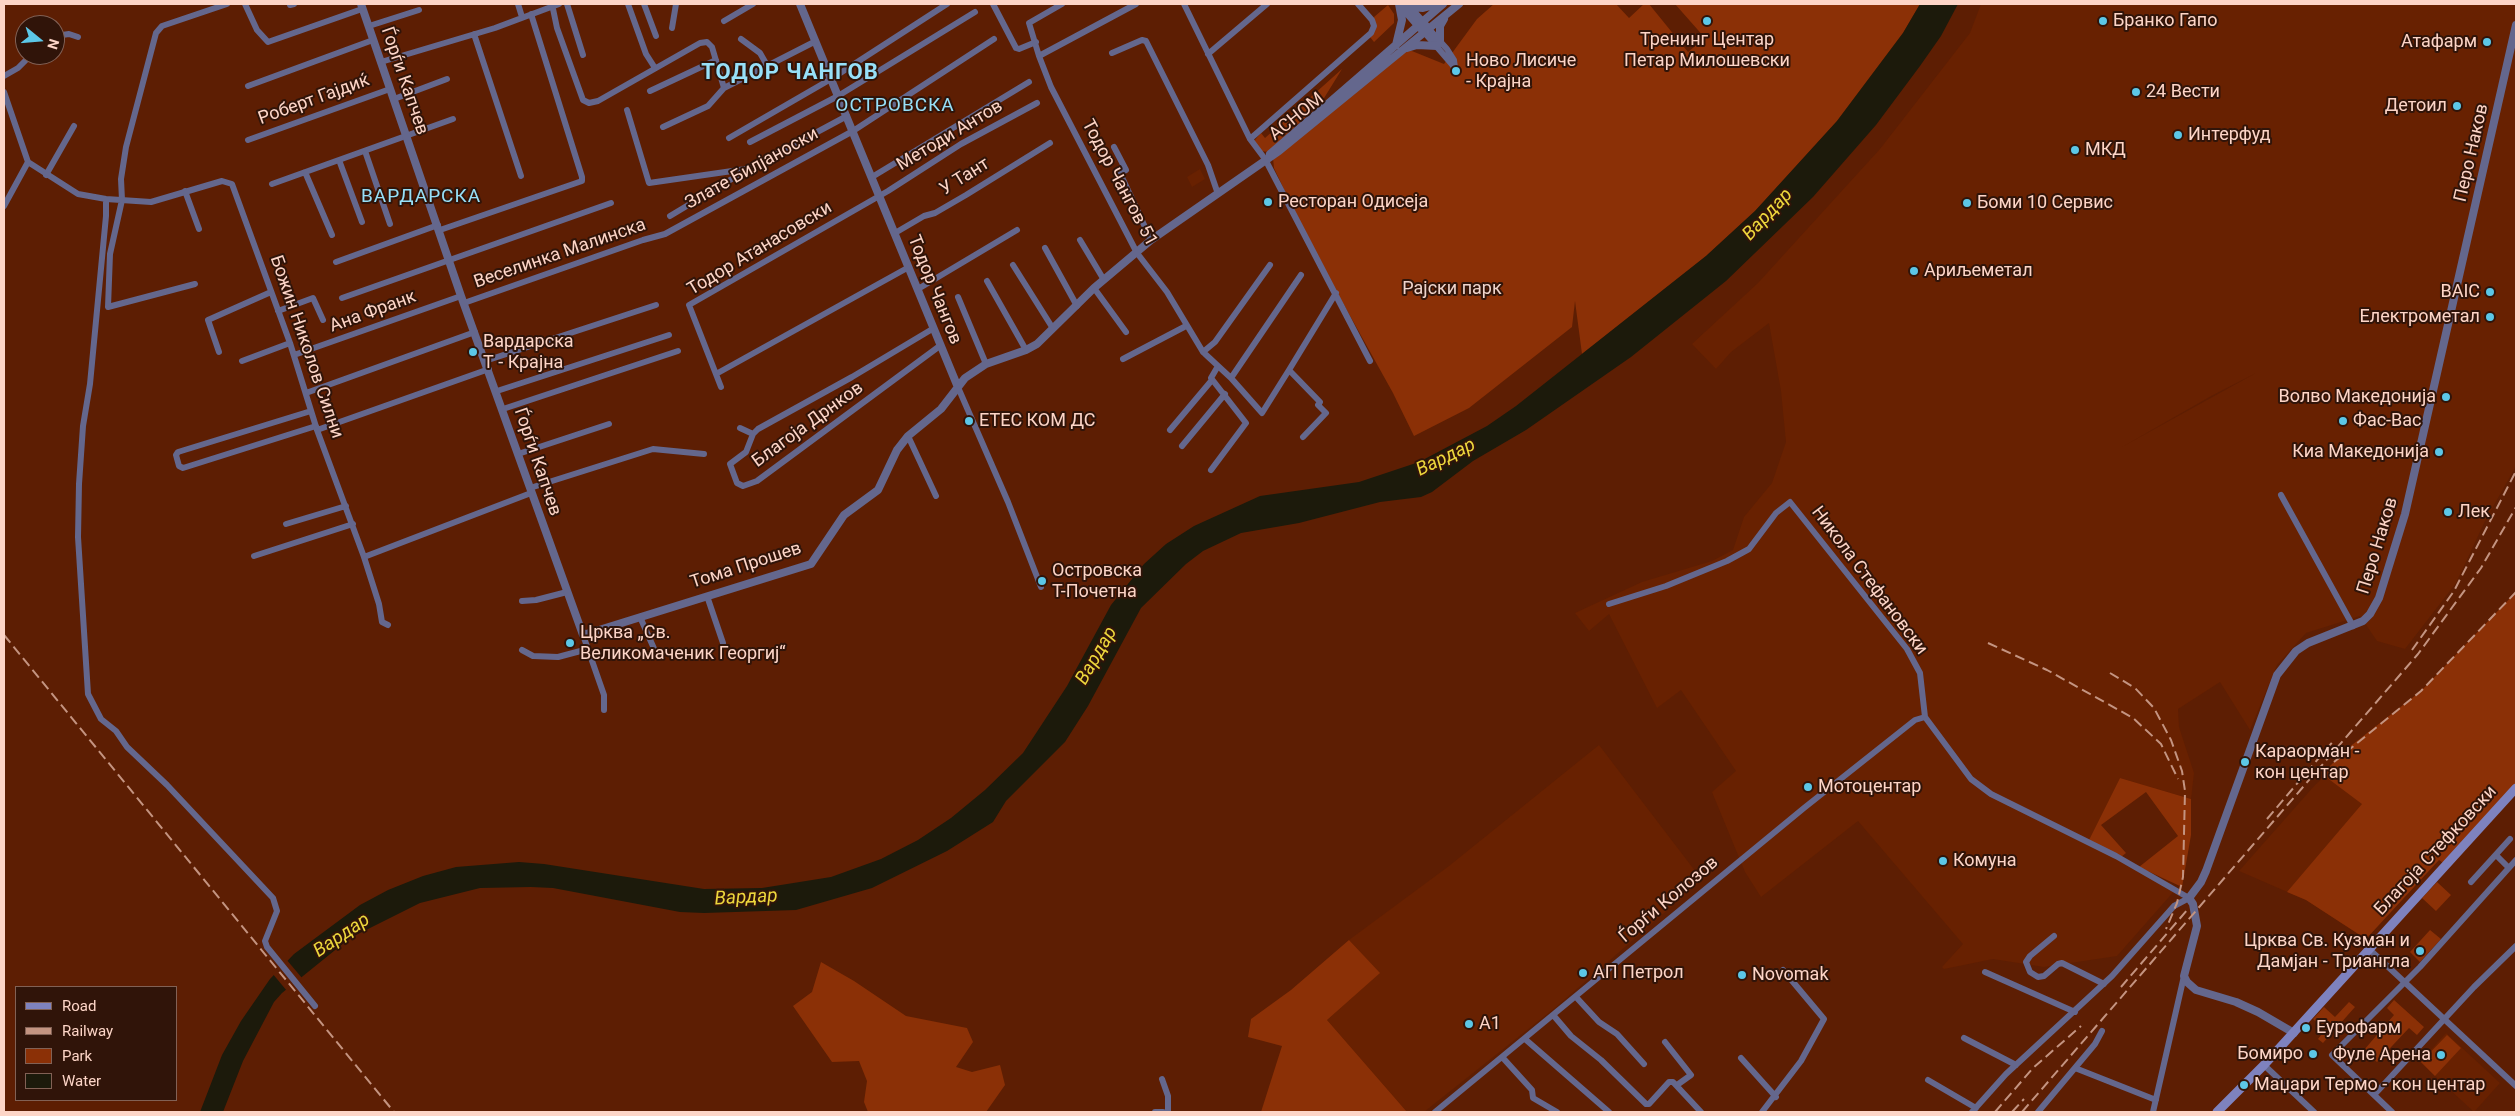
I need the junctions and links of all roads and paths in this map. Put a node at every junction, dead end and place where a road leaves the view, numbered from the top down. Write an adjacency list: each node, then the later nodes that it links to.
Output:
1 (227, 4): 99 (street)
2 (245, 4): 25 (street)
3 (518, 4): 32 (street)
4 (559, 4): 23 (street)
5 (567, 4): 53 (street)
6 (628, 4): 59 (street)
7 (644, 4): 41 (street)
8 (676, 4): 37 (street)
9 (737, 4): 28 (street)
10 (753, 4): 28 (street)
11 (800, 4): 46 (street, Тодор Чангов)
12 (947, 4): 26 (street)
13 (993, 4): 47 (street)
14 (1062, 4): 47 (street, Тодор Чангов 51)
15 (1136, 4): 54 (street)
16 (1184, 4): 52 (street)
17 (1267, 4): 52 (street)
18 (1358, 4): 80 (street)
19 (1399, 4): 34 (street); 49 (street)
20 (1438, 4): 24 (street)
21 (1443, 4): 34 (street, АСНОМ)
22 (1459, 4): 30 (street, АСНОМ)
23 (551, 5): 31 (street); 59 (street)
24 (1408, 5): 34 (street)
25 (362, 6): 36 (street, Ѓорѓи Капчев)
26 (936, 7): 62 (street)
27 (420, 10): 36 (street)
28 (740, 11): 33 (street)
29 (975, 12): 69 (street)
30 (1448, 13): 38 (street, АСНОМ); 48 (street)
31 (531, 14): 32 (street); 105 (street)
32 (522, 17): 39 (street)
33 (724, 22)
34 (1421, 24): 38 (street); 49 (street, АСНОМ)
35 (2516, 25): 194 (street, Перо Наков)
36 (368, 26): 45 (street, Ѓорѓи Капчев)
37 (672, 28)
38 (1427, 31): 48 (street); 50 (street, АСНОМ)
39 (474, 34): 56 (street); 92 (street)
40 (65, 35): 42 (street)
41 (656, 36)
42 (78, 37)
43 (741, 39): 58 (street)
44 (994, 39): 77 (street, Злате Билјаноски)
45 (373, 40): 56 (street, Ѓорѓи Капчев); 64 (street)
46 (816, 41): 58 (street); 62 (street, Тодор Чангов)
47 (1036, 42): 54 (street, Тодор Чангов 51)
48 (1439, 44): 50 (street)
49 (1396, 45): 86 (street, АСНОМ)
50 (1403, 50): 86 (street, АСНОМ)
51 (1112, 53): 96 (street)
52 (1208, 54): 80 (street)
53 (583, 55)
54 (1039, 56): 114 (street, Тодор Чангов 51)
55 (716, 60): 59 (street); 66 (street); 67 (street)
56 (381, 62): 65 (street, Ѓорѓи Капчев)
57 (21, 65): 60 (street)
58 (768, 66): 66 (street)
59 (655, 68)
60 (4, 76)
61 (447, 79): 70 (street)
62 (831, 79): 69 (street, Тодор Чангов); 79 (street)
63 (1029, 82): 93 (street)
64 (248, 86)
65 (390, 88): 70 (street, Ѓорѓи Капчев); 81 (street, Роберт Гајдиќ)
66 (724, 88): 76 (street)
67 (650, 90)
68 (4, 92): 88 (street)
69 (838, 96): 73 (street, Тодор Чангов); 82 (street)
70 (394, 99): 78 (street, Ѓорѓи Капчев)
71 (1037, 103): 97 (street, Методи Антов)
72 (627, 110): 89 (street, Злате Билјаноски)
73 (847, 116): 77 (street, Тодор Чангов); 89 (street)
74 (453, 119): 78 (street)
75 (74, 126): 91 (street)
76 (663, 127)
77 (852, 131): 93 (street, Тодор Чангов); 109 (street, Злате Билјаноски)
78 (407, 136): 85 (street); 105 (street, Ѓорѓи Капчев)
79 (729, 138)
80 (1250, 139): 86 (street)
81 (248, 140)
82 (750, 142)
83 (1050, 143): 108 (street, У Тант)
84 (1114, 147): 112 (street)
85 (364, 151): 87 (street); 104 (street)
86 (1266, 159): 96 (street, Тома Прошев); 127 (street)
87 (339, 160): 90 (street); 103 (street)
88 (28, 162): 91 (street); 101 (street)
89 (750, 168): 102 (street)
90 (305, 172): 94 (street); 110 (street)
91 (46, 175): 98 (street)
92 (521, 176)
93 (872, 177): 97 (street, Тодор Чангов)
94 (272, 184)
95 (186, 191): 99 (street, Божин Николов Силни); 106 (street); 126 (street, Божин Николов Силни)
96 (1218, 194): 112 (street, Тома Прошев)
97 (879, 196): 108 (street, Тодор Чангов); 158 (street, Тодор Атанасовски)
98 (106, 199): 99 (street, Божин Николов Силни); 131 (street)
99 (122, 200): 134 (street)
100 (612, 203): 115 (street)
101 (4, 206)
102 (670, 216)
103 (362, 222)
104 (390, 224)
105 (439, 227): 115 (street, Ѓорѓи Капчев); 116 (street)
106 (199, 229)
107 (1017, 230): 125 (street)
108 (895, 233): 119 (street, Тодор Чангов)
109 (665, 234): 130 (street, Веселинка Малинска)
110 (332, 235)
111 (1080, 240): 121 (street)
112 (1151, 240): 114 (street, Тома Прошев)
113 (1045, 248): 133 (street)
114 (1137, 252): 121 (street, Тома Прошев); 137 (street, Тодор Чангов 51)
115 (450, 260): 129 (street); 130 (street, Ѓорѓи Капчев)
116 (336, 262)
117 (1013, 264): 138 (street)
118 (1270, 265): 148 (street)
119 (909, 267): 125 (street, Тодор Чангов); 158 (street)
120 (1301, 275): 159 (street)
121 (1104, 280): 124 (street, Тома Прошев)
122 (987, 281): 145 (street)
123 (195, 284): 134 (street)
124 (1094, 288): 133 (street, Тома Прошев); 141 (street)
125 (918, 289): 139 (street, Тодор Чангов)
126 (272, 292): 135 (street, Божин Николов Силни); 147 (street)
127 (1336, 293): 153 (street); 157 (street, Тодор Чангов 51)
128 (958, 297): 154 (street)
129 (342, 298)
130 (463, 300): 140 (street, Ѓорѓи Капчев); 149 (street, Ана Франк)
131 (96, 304): 134 (street); 218 (street)
132 (656, 306): 152 (street)
133 (1077, 306): 138 (street, Тома Прошев)
134 (108, 307)
135 (278, 311): 136 (street); 143 (street, Божин Николов Силни)
136 (323, 320)
137 (1186, 326): 148 (street, Тодор Чангов 51); 150 (street)
138 (1052, 327): 145 (street, Тома Прошев)
139 (934, 328): 144 (street, Тодор Чангов); 172 (street, Благоја Дрнков)
140 (475, 332): 152 (street, Ѓорѓи Капчев); 164 (street)
141 (1126, 332)
142 (669, 335): 163 (street)
143 (290, 343): 149 (street, Божин Николов Силни); 151 (street)
144 (941, 345): 161 (street, Тодор Чангов); 172 (street, Благоја Дрнков)
145 (1026, 350): 154 (street, Тома Прошев)
146 (678, 351): 166 (street)
147 (220, 352)
148 (1203, 352): 155 (street, Тодор Чангов 51)
149 (294, 355): 164 (street, Божин Николов Силни)
150 (1123, 359)
151 (242, 361)
152 (485, 361): 156 (street, Ѓорѓи Капчев)
153 (1370, 361)
154 (986, 364): 161 (street, Тома Прошев)
155 (1218, 366): 159 (street, Тодор Чангов 51); 160 (street)
156 (489, 369): 163 (street, Ѓорѓи Капчев); 169 (street)
157 (1289, 370): 159 (street, Тодор Чангов 51); 174 (street)
158 (716, 374): 162 (street, Тодор Атанасовски)
159 (1231, 378)
160 (1212, 380): 165 (street); 171 (street)
161 (958, 385): 173 (street, Тома Прошев); 187 (street, Тодор Чангов)
162 (721, 387)
163 (496, 391): 166 (street, Ѓорѓи Капчев)
164 (306, 393): 167 (street, Божин Николов Силни)
165 (1225, 394): 175 (street); 178 (street)
166 (503, 409): 176 (street, Ѓорѓи Капчев)
167 (311, 411): 169 (street, Божин Николов Силни); 169 (street)
168 (609, 424): 176 (street)
169 (317, 428): 182 (street, Божин Николов Силни)
170 (740, 428): 172 (street)
171 (1170, 430)
172 (753, 434)
173 (908, 436): 181 (street); 189 (street, Тома Прошев)
174 (1303, 437)
175 (1182, 446)
176 (518, 454): 179 (street, Ѓорѓи Капчев)
177 (704, 454): 179 (street)
178 (1212, 470)
179 (531, 491): 186 (street); 188 (street, Ѓорѓи Капчев)
180 (2281, 495): 194 (street)
181 (936, 496)
182 (346, 506): 183 (street); 184 (street, Божин Николов Силни)
183 (286, 524)
184 (353, 524): 185 (street); 186 (street, Божин Николов Силни)
185 (254, 556)
186 (364, 557): 193 (street, Божин Николов Силни)
187 (1041, 587)
188 (567, 592): 190 (street); 195 (street, Ѓорѓи Капчев)
189 (707, 596): 192 (street, Тома Прошев); 196 (street)
190 (522, 601)
191 (1609, 604): 201 (street, Никола Стефановски)
192 (640, 617): 195 (street, Тома Прошев); 199 (street)
193 (388, 625)
194 (2353, 626): 208 (street, Перо Наков)
195 (583, 635): 197 (street, Ѓорѓи Капчев)
196 (722, 643)
197 (588, 649): 198 (street); 200 (street, Ѓорѓи Капчев)
198 (522, 650)
199 (656, 653)
200 (604, 710)
201 (1925, 717): 208 (street); 217 (street, Ѓорѓи Колозов)
202 (2516, 788): 211 (main road, Благоја Стефковски)
203 (2510, 839): 204 (street)
204 (2496, 855): 206 (street); 207 (street)
205 (2516, 860): 206 (street)
206 (2509, 868): 215 (street)
207 (2471, 882)
208 (2189, 898): 214 (street); 216 (street)
209 (2054, 936): 216 (street)
210 (2516, 946): 221 (street)
211 (2369, 948): 215 (street); 223 (main road, Благоја Стефковски)
212 (1783, 970): 238 (street)
213 (1985, 972): 219 (street)
214 (2184, 976): 223 (street); 239 (street)
215 (2405, 982): 221 (street); 237 (street)
216 (2104, 984): 219 (street)
217 (1576, 997): 220 (street, Ѓорѓи Колозов); 229 (street)
218 (315, 1006)
219 (2075, 1012): 230 (street)
220 (1554, 1016): 225 (street, Ѓорѓи Колозов); 235 (street)
221 (2445, 1019): 236 (street); 237 (street)
222 (2102, 1031): 232 (street)
223 (2294, 1034): 231 (main road, Благоја Стефковски)
224 (1964, 1038): 230 (street)
225 (1525, 1039): 227 (street, Ѓорѓи Колозов); 247 (street)
226 (1665, 1042): 235 (street)
227 (1503, 1058): 245 (street, Ѓорѓи Колозов); 246 (street)
228 (1741, 1058): 238 (street)
229 (1644, 1064)
230 (2016, 1064): 241 (street)
231 (2264, 1065): 252 (main road, Благоја Стефковски); 253 (street)
232 (2075, 1068): 239 (street); 250 (street)
233 (1162, 1079): 244 (street)
234 (1928, 1080): 241 (street)
235 (1677, 1085): 240 (street)
236 (2516, 1086)
237 (2374, 1095): 254 (street)
238 (1776, 1097): 249 (street)
239 (2156, 1100): 251 (street)
240 (1692, 1109): 248 (street)
241 (1974, 1110)
242 (1155, 1112): 243 (street)
243 (1163, 1112)
244 (1168, 1112)
245 (1436, 1112)
246 (1557, 1112)
247 (1609, 1112)
248 (1701, 1112)
249 (1762, 1112)
250 (2038, 1112)
251 (2153, 1112)
252 (2217, 1112)
253 (2314, 1112)
254 (2392, 1112)

